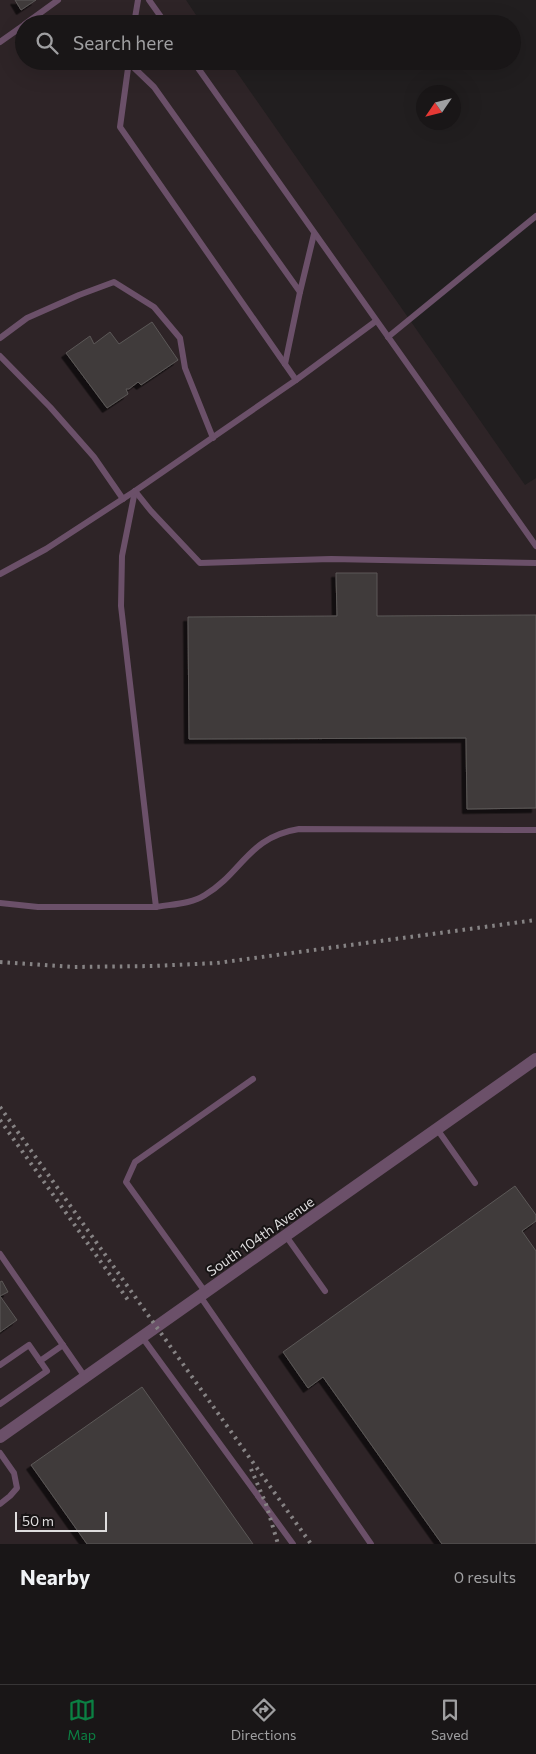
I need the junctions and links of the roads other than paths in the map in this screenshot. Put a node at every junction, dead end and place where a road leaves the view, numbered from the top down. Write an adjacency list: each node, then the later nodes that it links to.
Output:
1 (58, 0): 4 (lane)
2 (138, 0): 5 (lane)
3 (149, 0): 6 (lane)
4 (37, 15)
5 (136, 15)
6 (160, 15)
7 (15, 31): 8 (lane)
8 (0, 42)
9 (128, 70): 19 (lane)
10 (137, 70): 14 (lane)
11 (199, 70): 13 (lane)
12 (536, 216): 16 (lane)
13 (314, 234): 14 (lane); 15 (lane)
14 (300, 292): 19 (lane)
15 (376, 321): 16 (lane); 20 (lane)
16 (388, 337): 24 (lane)
17 (0, 338): 21 (lane)
18 (0, 356): 23 (lane)
19 (285, 364): 20 (lane)
20 (296, 380): 21 (lane)
21 (213, 438): 22 (lane)
22 (135, 491): 23 (lane); 25 (lane); 29 (lane)
23 (123, 499): 26 (lane)
24 (536, 546)
25 (536, 562)
26 (0, 574)
27 (536, 830): 29 (lane)
28 (0, 903): 29 (lane)
29 (156, 907)
30 (536, 1059): 32 (street, South 104th Avenue)
31 (253, 1079): 37 (lane)
32 (437, 1129): 33 (lane); 34 (street, South 104th Avenue)
33 (475, 1183)
34 (286, 1236): 36 (lane); 37 (street, South 104th Avenue)
35 (0, 1254): 39 (lane)
36 (325, 1291)
37 (203, 1294): 38 (street, South 104th Avenue); 48 (lane)
38 (142, 1337): 42 (street, South 104th Avenue); 47 (lane)
39 (63, 1345): 40 (lane); 42 (lane)
40 (40, 1361): 41 (lane); 43 (lane)
41 (0, 1365)
42 (85, 1377): 44 (street, South 104th Avenue)
43 (0, 1404)
44 (0, 1437)
45 (0, 1453): 46 (lane)
46 (0, 1504)
47 (293, 1544)
48 (371, 1544)

